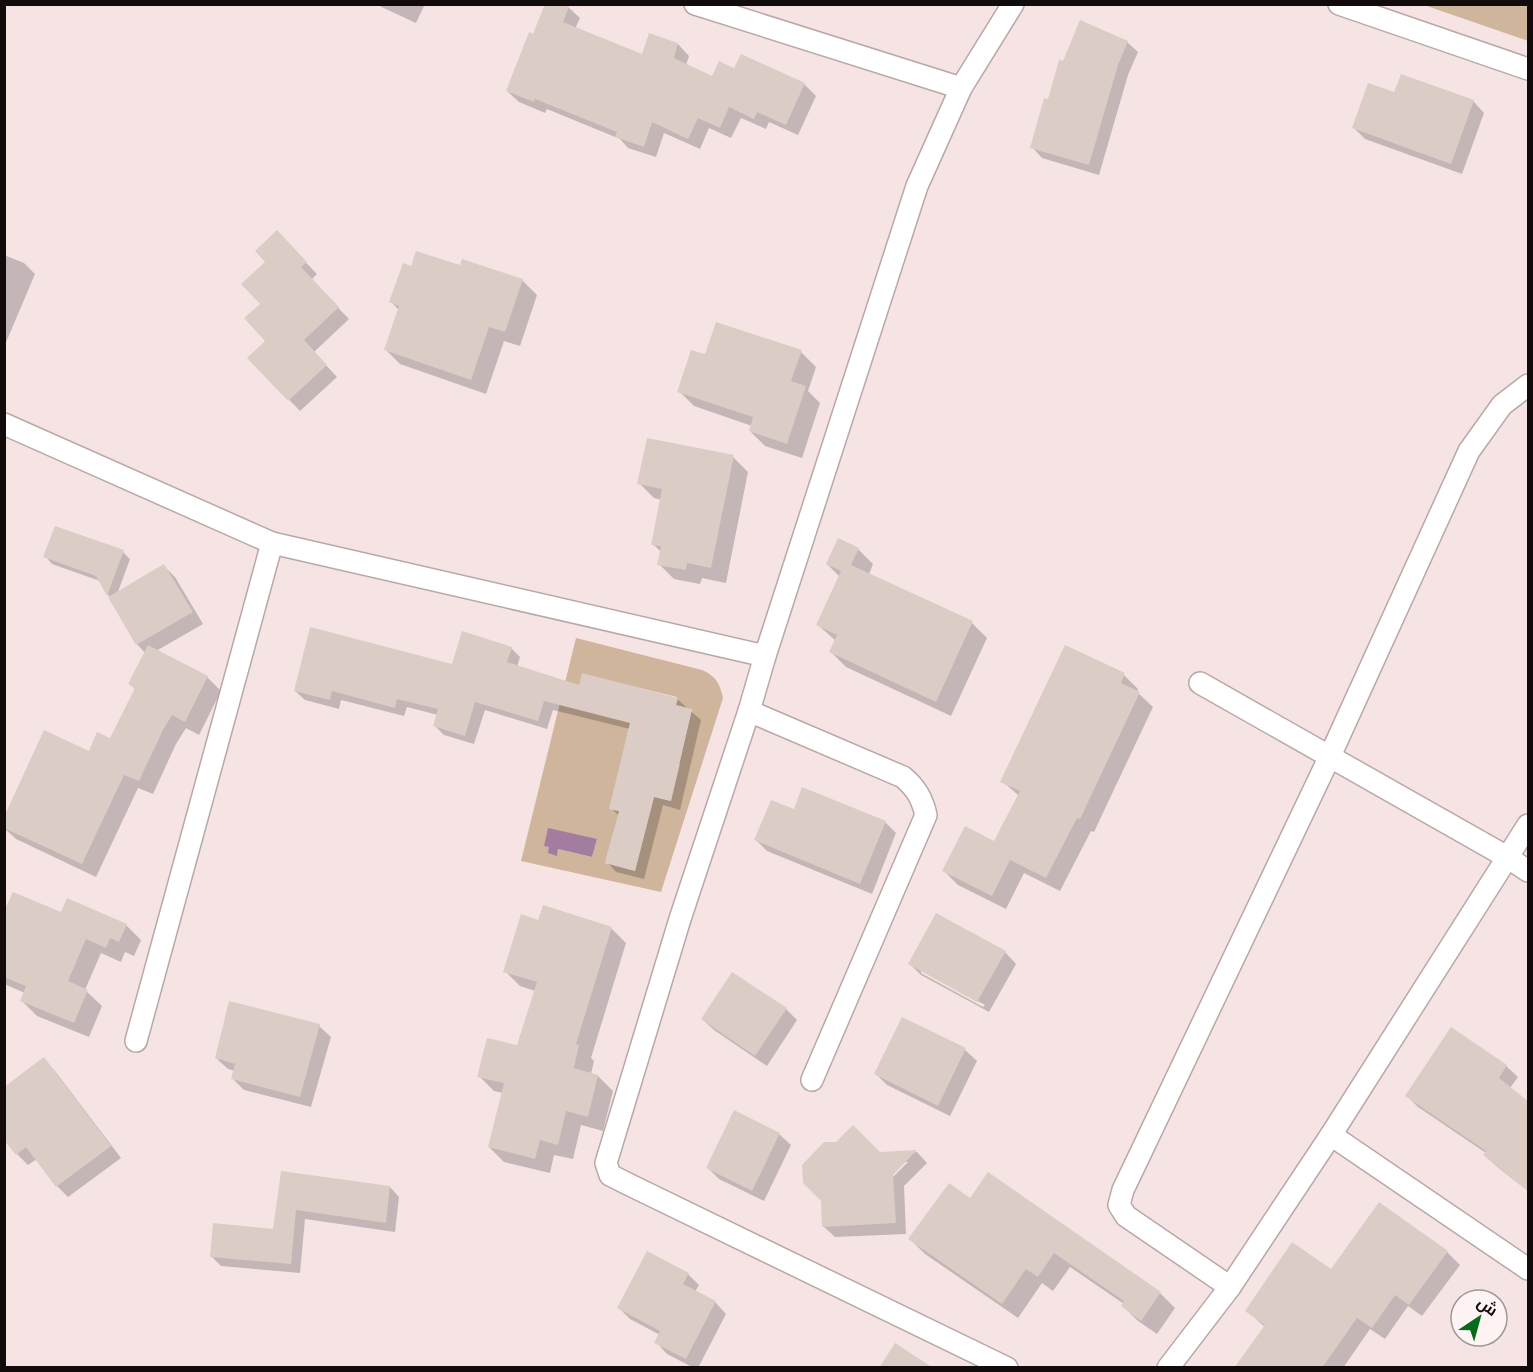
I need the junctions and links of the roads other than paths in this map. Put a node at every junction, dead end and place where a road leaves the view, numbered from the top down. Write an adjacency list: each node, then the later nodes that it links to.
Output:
1 (695, 4): 5 (street)
2 (1013, 4): 5 (street)
3 (1340, 4): 4 (street)
4 (1528, 69)
5 (961, 88): 9 (street)
6 (1528, 385): 12 (street)
7 (4, 424): 8 (street)
8 (272, 543): 9 (street); 16 (street)
9 (765, 656): 11 (street)
10 (1200, 683): 12 (street)
11 (749, 711): 17 (street); 21 (street)
12 (1330, 756): 14 (street); 20 (street)
13 (1528, 825): 14 (street)
14 (1507, 857): 15 (street); 18 (street)
15 (1528, 871)
16 (136, 1041)
17 (812, 1080)
18 (1331, 1135): 19 (street); 20 (street)
19 (1528, 1269)
20 (1230, 1287): 22 (street)
21 (1007, 1368)
22 (1168, 1368)

